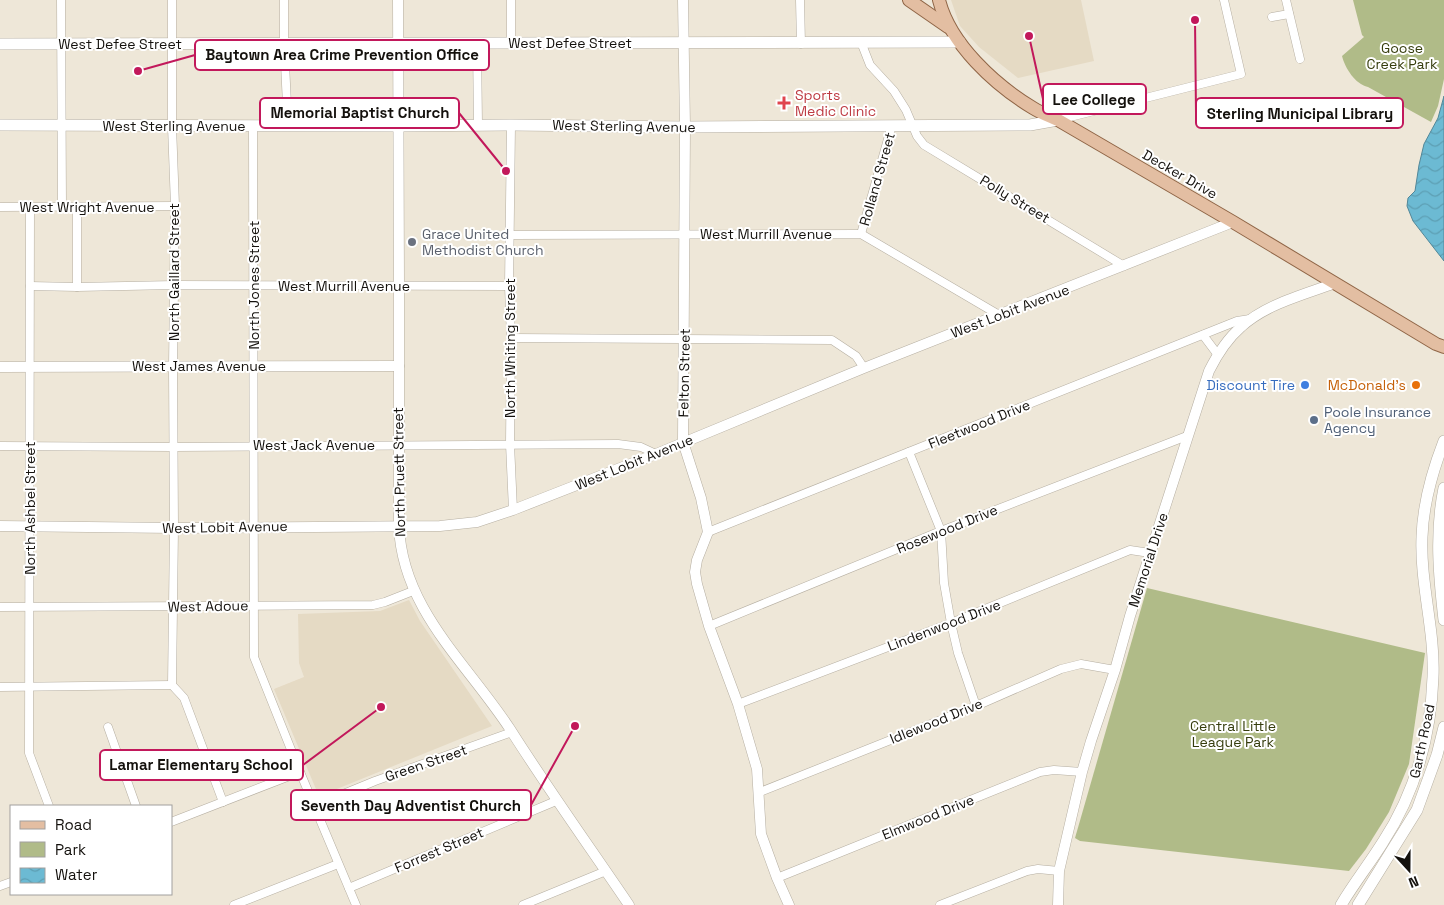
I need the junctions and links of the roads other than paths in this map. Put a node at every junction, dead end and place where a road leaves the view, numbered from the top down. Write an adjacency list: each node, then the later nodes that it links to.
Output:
1 (61, 0): 21 (street)
2 (172, 0): 22 (street, North Gaillard Street)
3 (284, 0): 17 (street)
4 (398, 0): 23 (street, North Pruett Street)
5 (511, 0): 18 (street)
6 (682, 0): 19 (street, Felton Street)
7 (800, 0): 25 (street)
8 (909, 0): 14 (main road)
9 (939, 0): 14 (main road, Decker Drive)
10 (1224, 0): 27 (street, West Sterling Avenue)
11 (1286, 0): 12 (street)
12 (1289, 14): 13 (street); 26 (street)
13 (1272, 17)
14 (950, 28): 16 (main road, Decker Drive)
15 (861, 42): 16 (main road, West Defee Street); 25 (main road, West Defee Street); 34 (street, Polly Street)
16 (960, 42): 27 (main road, Decker Drive)
17 (284, 43): 22 (main road, West Defee Street); 23 (main road, West Defee Street); 30 (street)
18 (511, 43): 19 (main road, West Defee Street); 24 (main road, West Defee Street)
19 (684, 43): 25 (main road, West Defee Street); 38 (street, Felton Street)
20 (0, 44): 21 (main road, West Defee Street)
21 (62, 44): 22 (main road, West Defee Street); 35 (street)
22 (173, 44): 36 (street, North Gaillard Street)
23 (399, 44): 24 (main road, West Defee Street); 37 (street, North Pruett Street)
24 (477, 44): 31 (street)
25 (802, 44)
26 (1300, 59)
27 (1058, 120): 34 (main road, West Sterling Avenue); 44 (main road, Decker Drive)
28 (0, 125): 35 (main road, West Sterling Avenue)
29 (253, 125): 30 (main road, West Sterling Avenue); 36 (main road, West Sterling Avenue); 52 (street, North Jones Street)
30 (288, 125): 37 (main road, West Sterling Avenue)
31 (478, 125): 32 (main road, West Sterling Avenue); 37 (main road, West Sterling Avenue)
32 (511, 125): 38 (main road, West Sterling Avenue); 47 (street, North Whiting Street)
33 (892, 125): 34 (main road, West Sterling Avenue); 38 (main road, West Sterling Avenue); 46 (street, Rolland Street)
34 (913, 125): 48 (street, Polly Street)
35 (61, 126): 36 (main road, West Sterling Avenue); 39 (street)
36 (172, 126): 41 (street, North Gaillard Street)
37 (398, 126): 53 (street, North Pruett Street)
38 (685, 127): 45 (street, Felton Street)
39 (62, 206): 40 (street, West Wright Avenue); 43 (street, West Wright Avenue)
40 (77, 206): 41 (street, West Wright Avenue); 55 (street)
41 (175, 206): 50 (street, North Gaillard Street)
42 (0, 207): 43 (street, West Wright Avenue)
43 (30, 207): 51 (street, North Ashbel Street)
44 (1233, 222): 48 (street, West Lobit Avenue); 49 (main road, Decker Drive)
45 (683, 233): 46 (street, West Murrill Avenue); 47 (street, West Murrill Avenue); 60 (street, Felton Street)
46 (861, 234): 56 (street)
47 (511, 235): 54 (street, North Whiting Street)
48 (1124, 266): 56 (street, West Lobit Avenue)
49 (1335, 283): 57 (street, Memorial Drive); 61 (main road, Decker Drive)
50 (174, 285): 52 (street, West Murrill Avenue); 55 (street, West Murrill Avenue); 63 (street, North Gaillard Street)
51 (30, 286): 55 (street, West Murrill Avenue); 67 (street, North Ashbel Street)
52 (254, 286): 53 (street, West Murrill Avenue); 64 (street, North Jones Street)
53 (399, 286): 54 (street, West Murrill Avenue); 65 (street, North Pruett Street)
54 (509, 286): 59 (street, North Whiting Street)
55 (78, 287)
56 (999, 315): 68 (street, West Lobit Avenue)
57 (1252, 319): 58 (street, Fleetwood Drive); 62 (street, Memorial Drive)
58 (1203, 335): 62 (street); 78 (street, Fleetwood Drive)
59 (511, 338): 60 (street); 72 (street, North Whiting Street)
60 (684, 339): 68 (street); 71 (street, Felton Street)
61 (1441, 348)
62 (1218, 355): 69 (street, Memorial Drive)
63 (173, 366): 64 (street, West James Avenue); 67 (street, West James Avenue); 77 (street, North Gaillard Street)
64 (254, 366): 65 (street, West James Avenue); 76 (street, North Jones Street)
65 (399, 366): 73 (street, North Pruett Street)
66 (0, 367): 67 (street, West James Avenue)
67 (30, 367): 75 (street, North Ashbel Street)
68 (864, 368): 71 (street, West Lobit Avenue)
69 (1187, 436): 88 (street, Rosewood Drive); 90 (street, Memorial Drive)
70 (1444, 441): 80 (main road, Garth Road)
71 (683, 442): 79 (street, West Lobit Avenue); 89 (street, Felton Street)
72 (510, 444): 73 (street, West Jack Avenue); 79 (street, West Jack Avenue); 82 (street, North Whiting Street)
73 (398, 445): 76 (street, West Jack Avenue); 85 (street, North Pruett Street)
74 (0, 446): 75 (street, West Jack Avenue)
75 (30, 446): 77 (street, West Jack Avenue); 84 (street, North Ashbel Street)
76 (253, 446): 77 (street, West Jack Avenue); 86 (street, North Jones Street)
77 (173, 447): 87 (street, North Gaillard Street)
78 (909, 452): 88 (street); 89 (street, Fleetwood Drive)
79 (656, 454): 82 (street, West Lobit Avenue)
80 (1430, 484): 81 (street); 92 (main road, Garth Road)
81 (1444, 489): 91 (main road)
82 (513, 510): 85 (street, West Lobit Avenue)
83 (0, 526): 84 (street, West Lobit Avenue)
84 (30, 526): 87 (street, West Lobit Avenue); 97 (street, North Ashbel Street)
85 (399, 526): 86 (street, West Lobit Avenue); 93 (street, North Pruett Street)
86 (255, 527): 87 (street, West Lobit Avenue); 94 (street, North Jones Street)
87 (174, 528): 95 (street, North Gaillard Street)
88 (941, 531): 99 (street); 100 (street, Rosewood Drive)
89 (708, 532): 100 (street)
90 (1150, 553): 99 (street, Lindenwood Drive); 102 (street, Memorial Drive)
91 (1438, 556): 92 (main road); 98 (main road)
92 (1422, 557): 101 (main road, Garth Road)
93 (413, 591): 94 (street, West Adoue); 111 (street, North Pruett Street)
94 (254, 605): 95 (street, West Adoue); 112 (street, North Jones Street)
95 (174, 606): 97 (street, West Adoue); 103 (street, North Gaillard Street)
96 (0, 607): 97 (street, West Adoue)
97 (30, 607): 105 (street, North Ashbel Street)
98 (1444, 620)
99 (951, 623): 106 (street, Lindenwood Drive); 107 (street)
100 (709, 626): 106 (street)
101 (1438, 648): 108 (main road, Garth Road)
102 (1115, 670): 107 (street, Idlewood Drive); 113 (street, Memorial Drive)
103 (172, 686): 105 (street); 116 (street)
104 (0, 687): 105 (street)
105 (30, 687): 117 (street, North Ashbel Street)
106 (738, 704): 114 (street)
107 (976, 706): 114 (street, Idlewood Drive)
108 (1428, 726): 110 (main road); 121 (main road, Garth Road)
109 (108, 728): 118 (street)
110 (1444, 728): 122 (main road, Garth Road)
111 (512, 732): 115 (street, North Pruett Street); 119 (street, Green Street)
112 (300, 772): 116 (street); 119 (street, North Jones Street)
113 (1082, 772): 125 (street, Memorial Drive); 126 (street, Elmwood Drive)
114 (760, 792): 126 (street)
115 (556, 801): 124 (street, North Pruett Street); 127 (street, Forrest Street)
116 (223, 802): 120 (street)
117 (49, 805)
118 (136, 805)
119 (314, 806): 123 (street, North Jones Street)
120 (172, 822)
121 (1394, 823): 122 (main road); 135 (main road, Garth Road)
122 (1405, 830): 136 (main road, Garth Road)
123 (338, 864): 127 (street, North Jones Street); 128 (street)
124 (606, 871): 130 (street); 131 (street, North Pruett Street)
125 (1059, 871): 133 (street); 134 (street, Memorial Drive)
126 (778, 878): 132 (street)
127 (349, 888): 129 (street, North Jones Street)
128 (234, 905)
129 (356, 905)
130 (523, 905)
131 (630, 905)
132 (789, 905)
133 (940, 905)
134 (1058, 905)
135 (1341, 905)
136 (1358, 905)

